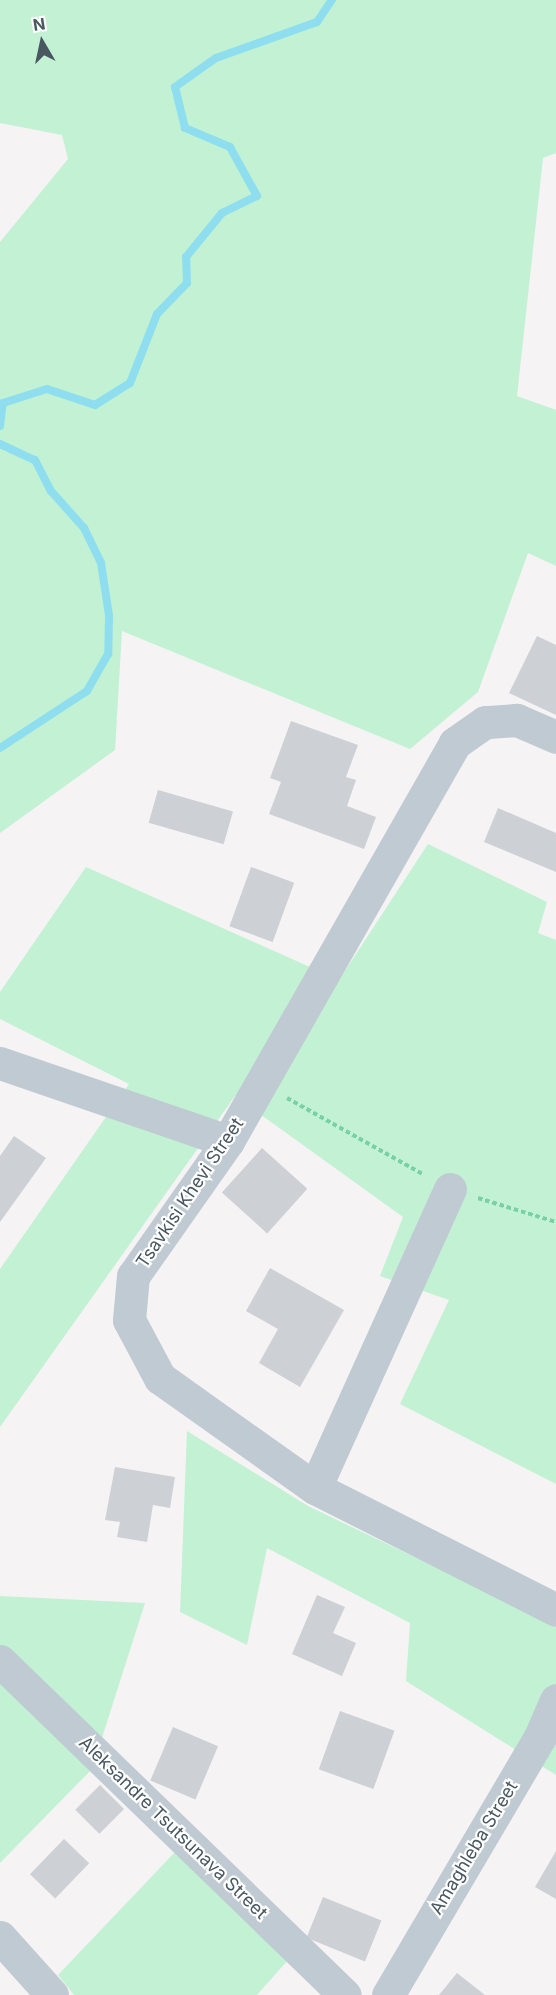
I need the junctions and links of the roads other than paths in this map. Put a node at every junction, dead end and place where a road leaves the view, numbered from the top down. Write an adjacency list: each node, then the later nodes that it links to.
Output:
1 (556, 737): 3 (street, Tsavkisi Khevi Street)
2 (0, 1063): 3 (street)
3 (228, 1141): 5 (street, Tsavkisi Khevi Street)
4 (450, 1189): 5 (street)
5 (315, 1488): 6 (street, Tsavkisi Khevi Street)
6 (556, 1610)
7 (0, 1661): 11 (street, Aleksandre Tsutsunava Street)
8 (556, 1700): 12 (street, Amaghleba Street)
9 (0, 1937): 10 (street)
10 (52, 1995)
11 (345, 1995)
12 (388, 1995)

